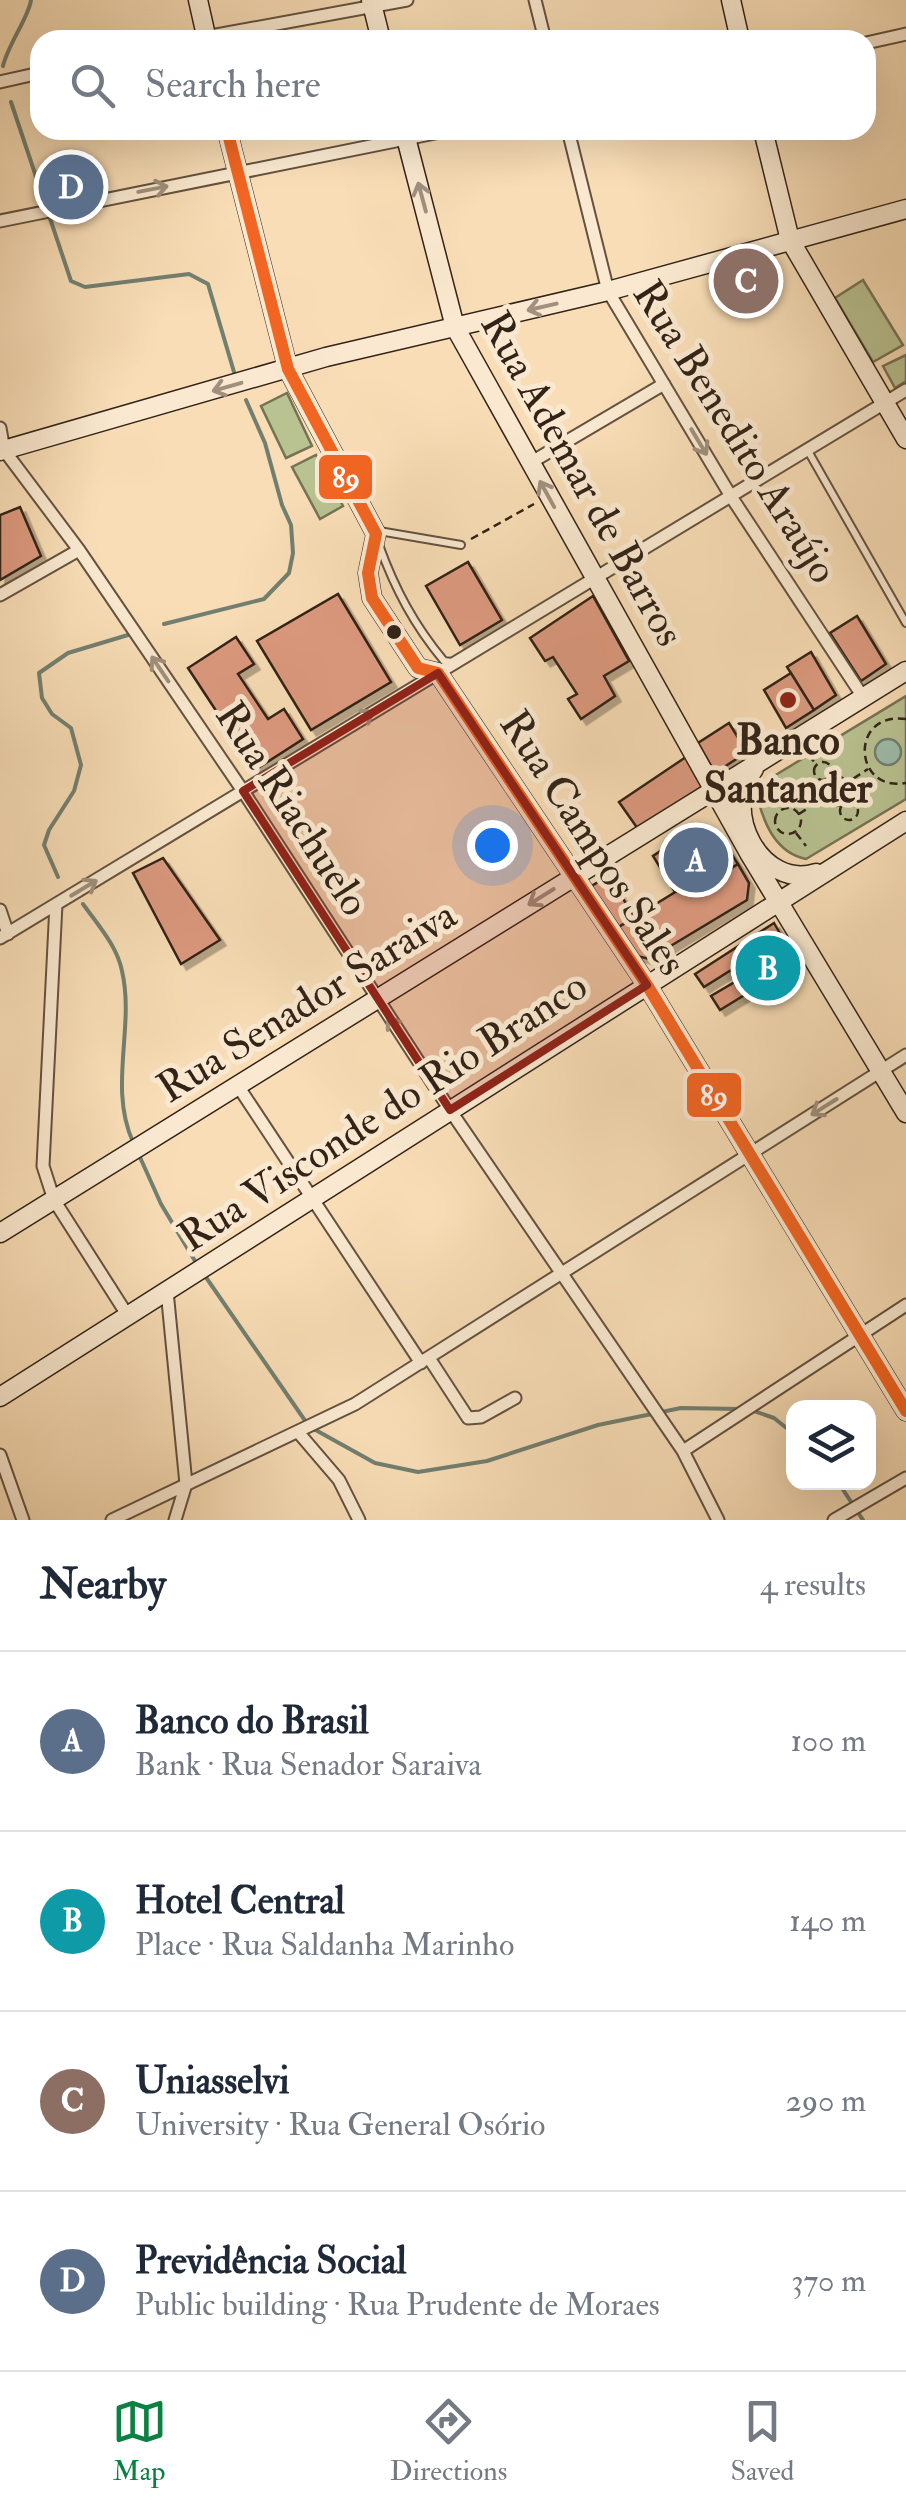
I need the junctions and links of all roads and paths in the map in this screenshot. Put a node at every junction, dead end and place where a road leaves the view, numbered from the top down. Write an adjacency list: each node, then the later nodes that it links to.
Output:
1 (198, 0): 6 (main road)
2 (407, 0): 5 (street)
3 (535, 0): 9 (street)
4 (730, 0): 10 (main road)
5 (372, 4): 7 (street); 8 (main road)
6 (200, 30)
7 (244, 30)
8 (378, 30)
9 (542, 30)
10 (738, 30)
11 (906, 34): 12 (street)
12 (876, 41)
13 (30, 76): 14 (street)
14 (0, 82)
15 (229, 140): 20 (main road)
16 (379, 140): 20 (street)
17 (408, 140): 25 (main road, Rua Ademar de Barros, one-way to 17)
18 (570, 140): 24 (street, Rua Benedito Araújo)
19 (765, 140): 23 (main road)
20 (236, 172): 22 (street, one-way to 20); 26 (main road)
21 (906, 209): 23 (main road)
22 (0, 220)
23 (790, 240): 24 (main road); 29 (main road)
24 (608, 292): 25 (main road, one-way to 25); 27 (street, Rua Benedito Araújo)
25 (456, 327): 26 (main road); 34 (main road, Rua Ademar de Barros)
26 (288, 369): 32 (main road, one-way to 32); 37 (main road)
27 (664, 384): 34 (street); 36 (street, Rua Benedito Araújo, one-way to 36)
28 (906, 390): 29 (street)
29 (885, 403): 31 (main road); 33 (street)
30 (0, 428): 32 (street)
31 (906, 439)
32 (2, 450): 39 (street, Rua Riachuelo)
33 (808, 451): 36 (street); 42 (lane)
34 (530, 463): 35 (main road, Rua Ademar de Barros, one-way to 34)
35 (548, 496): 38 (path); 40 (main road, Rua Ademar de Barros)
36 (732, 498): 40 (street); 46 (street, Rua Benedito Araújo)
37 (374, 532): 38 (lane); 43 (lane); 45 (main road, Rua Campos Sales)
38 (461, 545)
39 (79, 550): 41 (street); 58 (street, Rua Riachuelo, one-way to 39)
40 (594, 579): 43 (street); 57 (main road, Rua Ademar de Barros)
41 (0, 596)
42 (906, 623)
43 (456, 662): 45 (street)
44 (906, 671): 46 (main road, Rua Senador Saraiva)
45 (438, 673): 58 (street, one-way to 45); 70 (main road, Rua Campos Sales)
46 (863, 697): 51 (main road, Rua Senador Saraiva)
47 (875, 714): 49 (path)
48 (906, 718): 49 (path)
49 (880, 722): 53 (path)
50 (809, 755): 52 (path)
51 (761, 761): 57 (main road, Rua Senador Saraiva); 69 (main road)
52 (816, 764): 54 (path); 54 (path)
53 (869, 768): 55 (path); 56 (path)
54 (827, 779): 55 (path); 60 (path)
55 (847, 783): 60 (path); 61 (path)
56 (906, 783)
57 (713, 790): 70 (main road, Rua Senador Saraiva); 71 (main road, Rua Ademar de Barros)
58 (243, 791): 72 (street, one-way to 58); 76 (street, Rua Riachuelo)
59 (774, 799): 62 (path)
60 (822, 799): 61 (path); 63 (path)
61 (846, 802): 64 (path); 64 (path)
62 (781, 810): 63 (path); 67 (path)
63 (800, 814): 67 (path)
64 (854, 819): 66 (path)
65 (906, 821): 69 (main road, Rua Visconde do Rio Branco)
66 (860, 827)
67 (796, 832): 68 (path)
68 (806, 846)
69 (831, 869): 71 (main road, Rua Visconde do Rio Branco)
70 (576, 876): 75 (main road, Rua Campos Sales); 76 (main road, Rua Senador Saraiva, one-way to 76)
71 (779, 902): 75 (main road, Rua Visconde do Rio Branco); 78 (main road, Rua Ademar de Barros)
72 (56, 904): 74 (street); 84 (street)
73 (0, 910): 74 (street)
74 (4, 936)
75 (646, 985): 80 (main road, Rua Visconde do Rio Branco); 82 (main road, Rua Campos Sales)
76 (377, 999): 79 (main road, Rua Senador Saraiva); 80 (street, Rua Riachuelo, one-way to 76)
77 (906, 1055): 78 (street)
78 (882, 1071): 81 (main road, Rua Ademar de Barros); 82 (street, one-way to 82)
79 (238, 1086): 83 (street); 84 (main road, Rua Senador Saraiva)
80 (450, 1110): 83 (main road, Rua Visconde do Rio Branco); 86 (street, Rua Riachuelo)
81 (906, 1114)
82 (749, 1154): 86 (street); 90 (main road, Rua Campos Sales)
83 (312, 1198): 87 (main road, Rua Visconde do Rio Branco); 91 (street)
84 (54, 1200): 85 (main road, Rua Senador Saraiva); 89 (street)
85 (0, 1233)
86 (560, 1274): 91 (street); 96 (street, Rua Riachuelo)
87 (166, 1291): 89 (main road, Rua Visconde do Rio Branco); 99 (street)
88 (906, 1305): 90 (street)
89 (128, 1316): 92 (main road, Rua Visconde do Rio Branco)
90 (859, 1334): 94 (main road, Rua Campos Sales); 96 (street)
91 (425, 1360): 93 (street); 95 (street)
92 (0, 1397)
93 (515, 1398)
94 (906, 1411)
95 (306, 1428): 99 (street); 105 (street)
96 (684, 1450): 100 (street, Rua Riachuelo)
97 (0, 1455): 102 (street)
98 (906, 1478): 101 (street)
99 (186, 1484): 103 (street); 104 (street)
100 (717, 1514)
101 (837, 1518)
102 (23, 1520)
103 (112, 1520)
104 (175, 1520)
105 (359, 1520)

